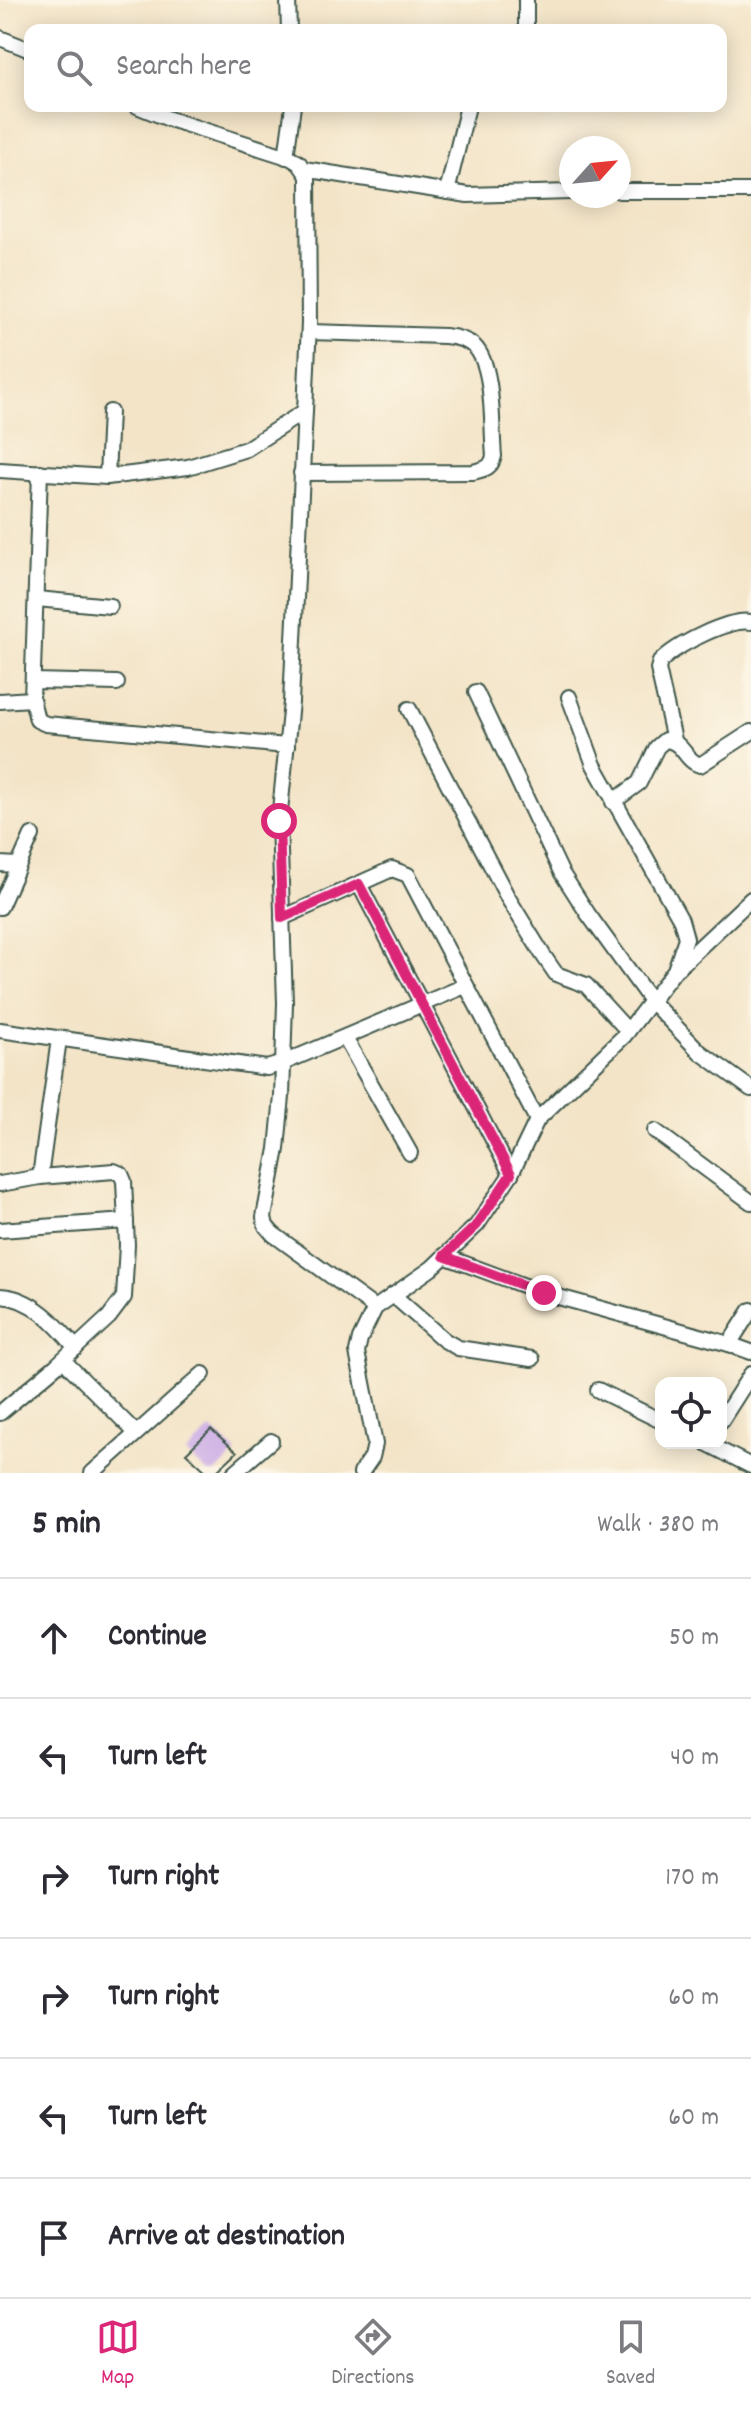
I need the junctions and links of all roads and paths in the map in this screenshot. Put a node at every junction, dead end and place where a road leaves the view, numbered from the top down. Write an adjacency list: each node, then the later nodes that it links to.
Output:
1 (288, 0): 3 (street)
2 (526, 0): 4 (street)
3 (289, 24)
4 (526, 24)
5 (0, 38): 6 (street)
6 (24, 48)
7 (152, 112): 10 (street)
8 (292, 112): 10 (street)
9 (467, 112): 14 (street)
10 (286, 157): 11 (street)
11 (304, 169): 14 (street); 16 (street)
12 (631, 191): 13 (street)
13 (751, 191)
14 (447, 192): 15 (street)
15 (559, 193)
16 (309, 332): 17 (street); 21 (street)
17 (305, 411): 21 (street); 22 (street)
18 (110, 412): 22 (street)
19 (0, 470): 20 (street)
20 (40, 472): 22 (street); 23 (street)
21 (301, 473): 35 (street)
22 (107, 477)
23 (37, 599): 24 (street); 26 (street)
24 (110, 606)
25 (751, 622): 34 (street)
26 (33, 681): 27 (street); 30 (street)
27 (117, 683)
28 (476, 692): 46 (street)
29 (569, 697): 36 (street)
30 (32, 699): 31 (street); 35 (street)
31 (0, 701)
32 (409, 709): 49 (street)
33 (751, 732): 34 (street)
34 (674, 740): 36 (street)
35 (287, 746): 43 (street)
36 (613, 802): 44 (street)
37 (32, 835): 39 (street)
38 (0, 864): 39 (street)
39 (18, 865): 42 (street)
40 (359, 884): 43 (street); 45 (street); 47 (street)
41 (751, 899): 44 (street)
42 (0, 907)
43 (282, 918): 52 (street)
44 (675, 970): 46 (street)
45 (465, 986): 47 (street); 54 (street)
46 (651, 1001): 49 (street); 53 (street)
47 (424, 1004): 50 (street); 57 (street)
48 (0, 1030): 51 (street)
49 (628, 1031): 54 (street)
50 (345, 1038): 52 (street); 56 (street)
51 (59, 1039): 52 (street); 58 (street)
52 (283, 1063): 66 (street)
53 (751, 1089)
54 (537, 1120): 57 (street)
55 (655, 1131): 60 (street)
56 (410, 1153)
57 (511, 1174): 63 (street)
58 (40, 1177): 59 (street); 61 (street)
59 (0, 1184)
60 (751, 1202)
61 (126, 1221): 62 (street); 69 (street)
62 (0, 1230)
63 (444, 1256): 64 (street); 68 (street)
64 (393, 1295): 66 (street); 71 (street)
65 (0, 1296): 69 (street)
66 (375, 1308): 85 (street)
67 (751, 1310): 68 (street)
68 (729, 1344): 70 (street)
69 (76, 1348): 72 (street)
70 (751, 1352)
71 (532, 1359)
72 (63, 1360): 77 (street); 79 (street)
73 (203, 1374): 79 (street)
74 (751, 1374): 76 (street)
75 (598, 1390): 78 (street)
76 (727, 1412)
77 (0, 1413)
78 (655, 1418)
79 (136, 1433): 83 (street)
80 (271, 1441): 84 (street)
81 (718, 1449): 82 (street)
82 (751, 1466)
83 (92, 1473)
84 (234, 1473)
85 (361, 1473)

